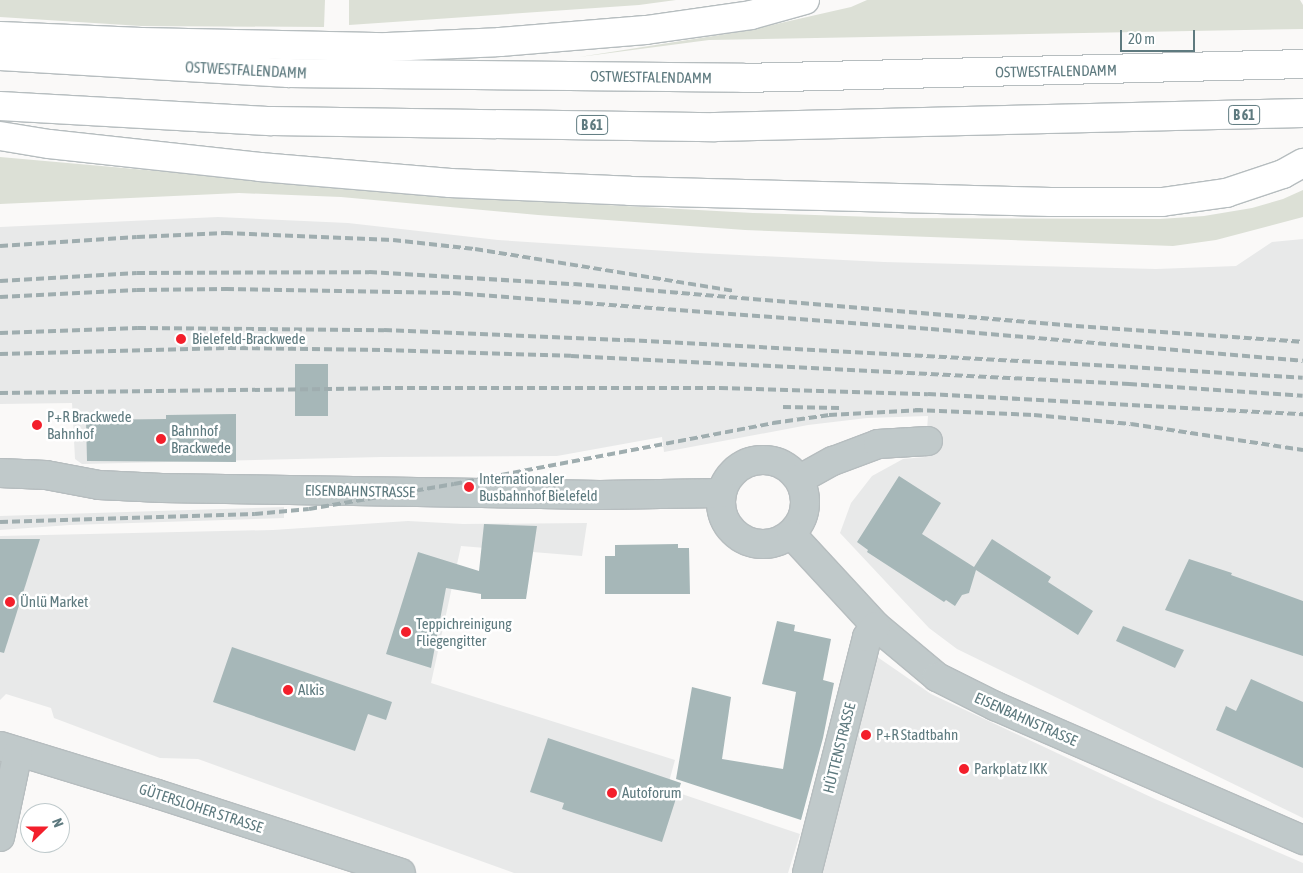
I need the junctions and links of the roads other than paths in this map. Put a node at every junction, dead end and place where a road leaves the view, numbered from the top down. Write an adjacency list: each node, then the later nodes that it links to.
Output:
1 (805, 0): 2 (highway)
2 (0, 36)
3 (0, 56): 4 (highway, OSTWESTFALENDAMM)
4 (1303, 64)
5 (0, 106): 6 (highway, B 61)
6 (1303, 113)
7 (0, 136): 8 (highway)
8 (1303, 163)
9 (928, 440): 11 (street)
10 (0, 473): 12 (street, EISENBAHNSTRASSE)
11 (800, 479): 12 (street); 13 (street)
12 (722, 493): 13 (street)
13 (791, 534): 14 (street, EISENBAHNSTRASSE)
14 (876, 626): 17 (street, EISENBAHNSTRASSE); 19 (street, HÜTTENSTRASSE)
15 (9, 749): 16 (street); 18 (street, GÜTERSLOHER STRASSE)
16 (0, 837)
17 (1303, 840)
18 (401, 873)
19 (808, 873)

